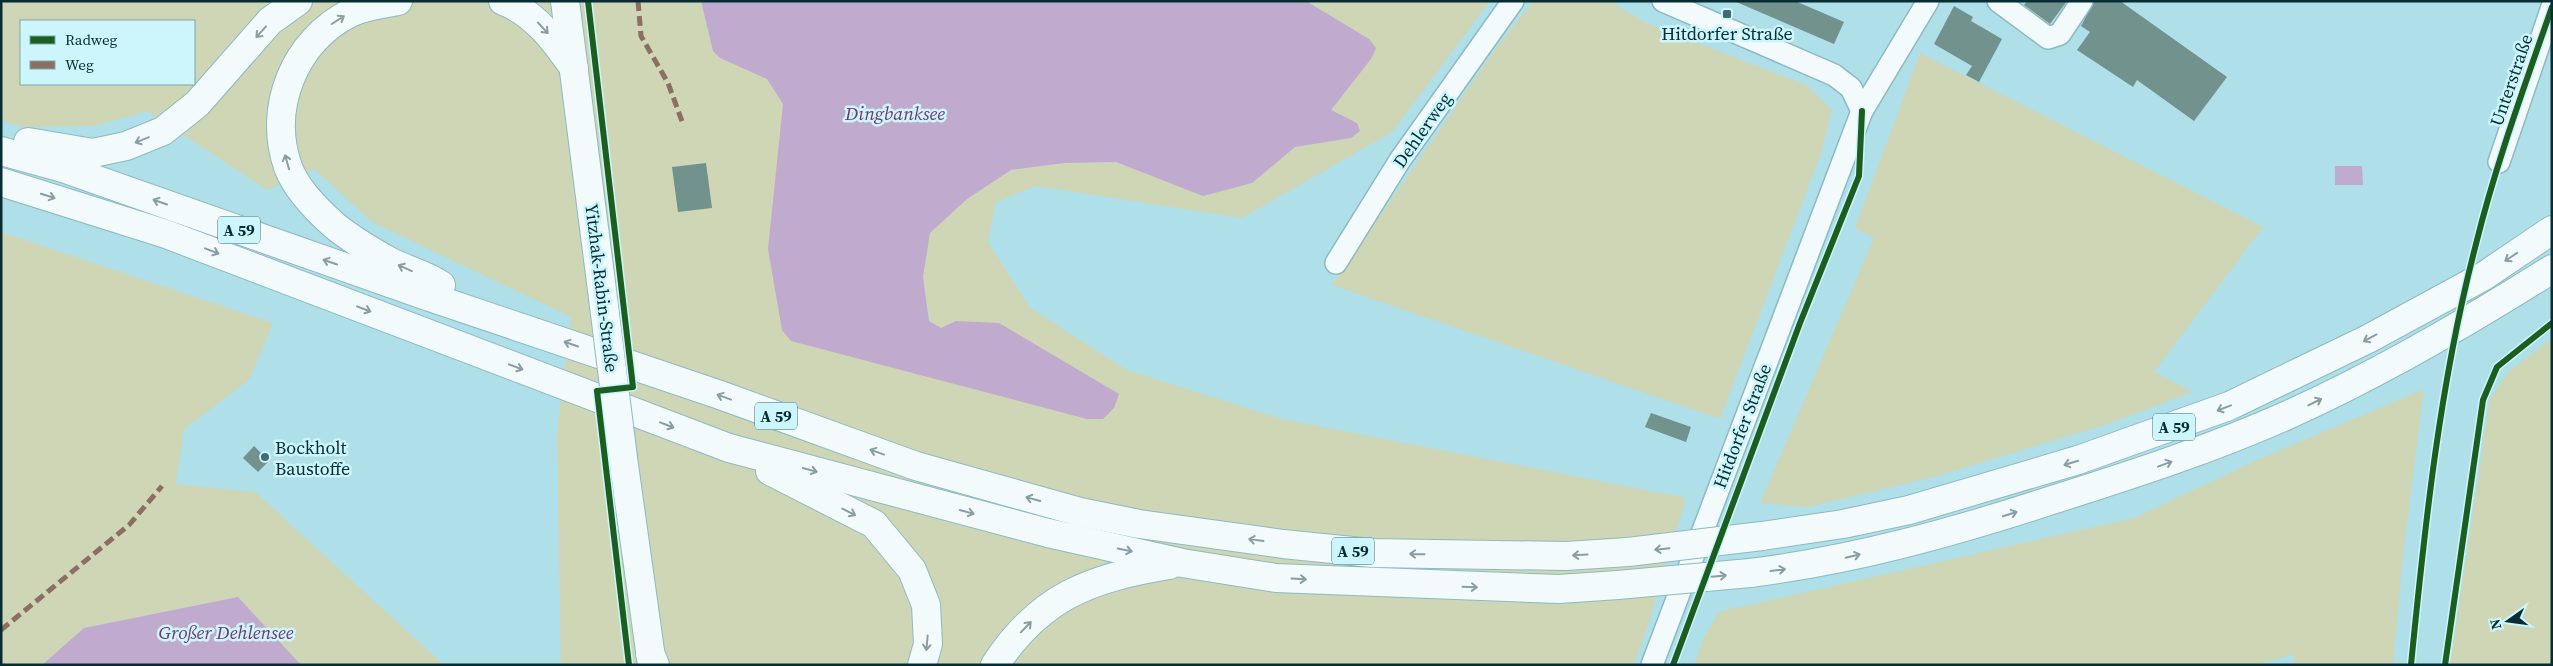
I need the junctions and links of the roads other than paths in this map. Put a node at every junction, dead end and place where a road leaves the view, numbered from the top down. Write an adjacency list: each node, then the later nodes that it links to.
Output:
1 (298, 1): 13 (main road, one-way to 13)
2 (398, 1): 20 (main road, one-way to 2)
3 (503, 1): 11 (main road, one-way to 11)
4 (565, 1): 11 (main road, Yitzhak-Rabin-Straße)
5 (1513, 1): 18 (street, Dehlerweg)
6 (1663, 1): 12 (street)
7 (1928, 1): 12 (street, Hitdorfer Straße)
8 (1998, 1): 9 (street)
9 (2082, 1)
10 (2552, 7): 15 (street, Unterstraße)
11 (574, 68): 23 (main road, Yitzhak-Rabin-Straße, bridge)
12 (1862, 111): 26 (street, Hitdorfer Straße)
13 (1, 137)
14 (1, 151): 20 (main road, A 59, one-way to 14)
15 (2499, 162)
16 (1, 182): 21 (main road, A 59, one-way to 21)
17 (2552, 230): 20 (main road, A 59, one-way to 20, bridge)
18 (1336, 263)
19 (2552, 268): 22 (main road, A 59, one-way to 19, bridge)
20 (475, 312)
21 (729, 448): 22 (main road, A 59, one-way to 22); 24 (main road, one-way to 24)
22 (1182, 563): 25 (main road, one-way to 22)
23 (652, 661)
24 (922, 665)
25 (995, 665)
26 (1652, 665)

